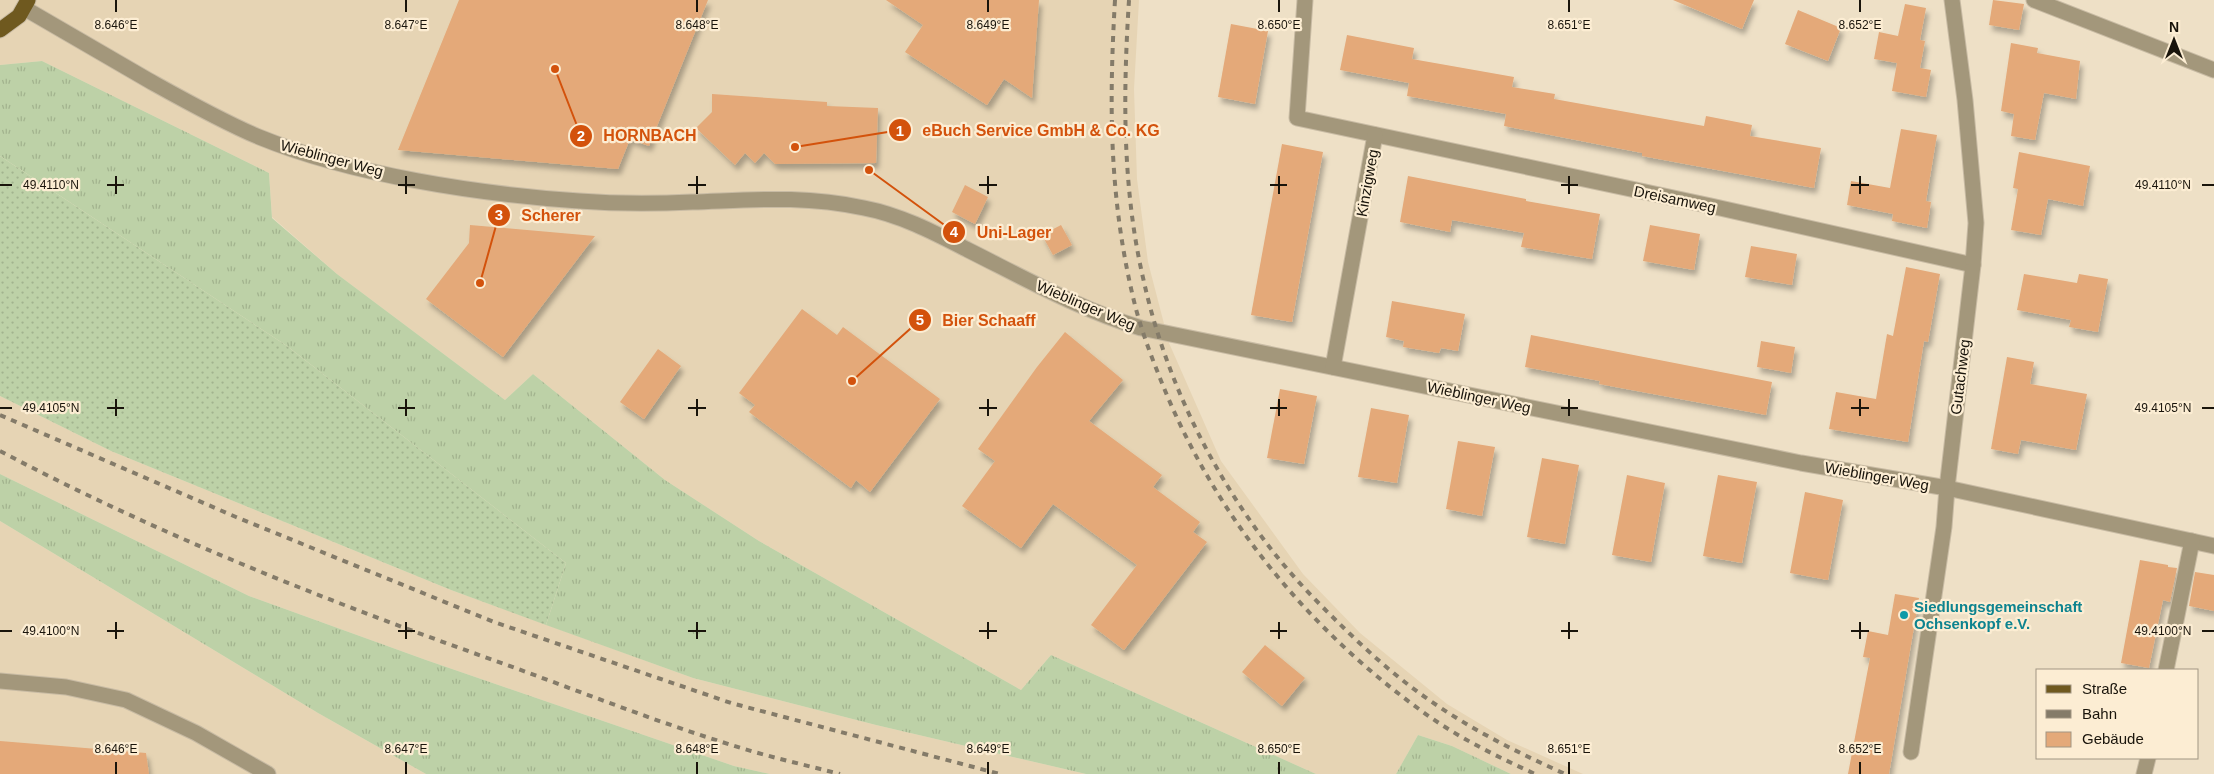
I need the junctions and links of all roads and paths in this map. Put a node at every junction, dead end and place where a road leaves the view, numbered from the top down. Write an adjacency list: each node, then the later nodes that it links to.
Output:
1 (1305, 0): 7 (street, Kinzigweg)
2 (1952, 0): 8 (street, Gutachweg)
3 (2034, 0): 6 (street)
4 (26, 4): 5 (main road, Wieblinger Weg); 9 (street, Wieblinger Weg)
5 (0, 30)
6 (2214, 70)
7 (1376, 135): 8 (street, Dreisamweg); 9 (street, Kinzigweg)
8 (1973, 265): 10 (street, Gutachweg)
9 (1333, 367): 10 (street, Wieblinger Weg)
10 (1947, 488): 11 (street, Wieblinger Weg); 15 (street, Gutachweg)
11 (2192, 541): 12 (street, Wieblinger Weg); 13 (street)
12 (2214, 546)
13 (2166, 669)
14 (0, 681): 17 (street)
15 (1911, 752)
16 (2148, 759): 18 (street)
17 (268, 774)
18 (2144, 774)

